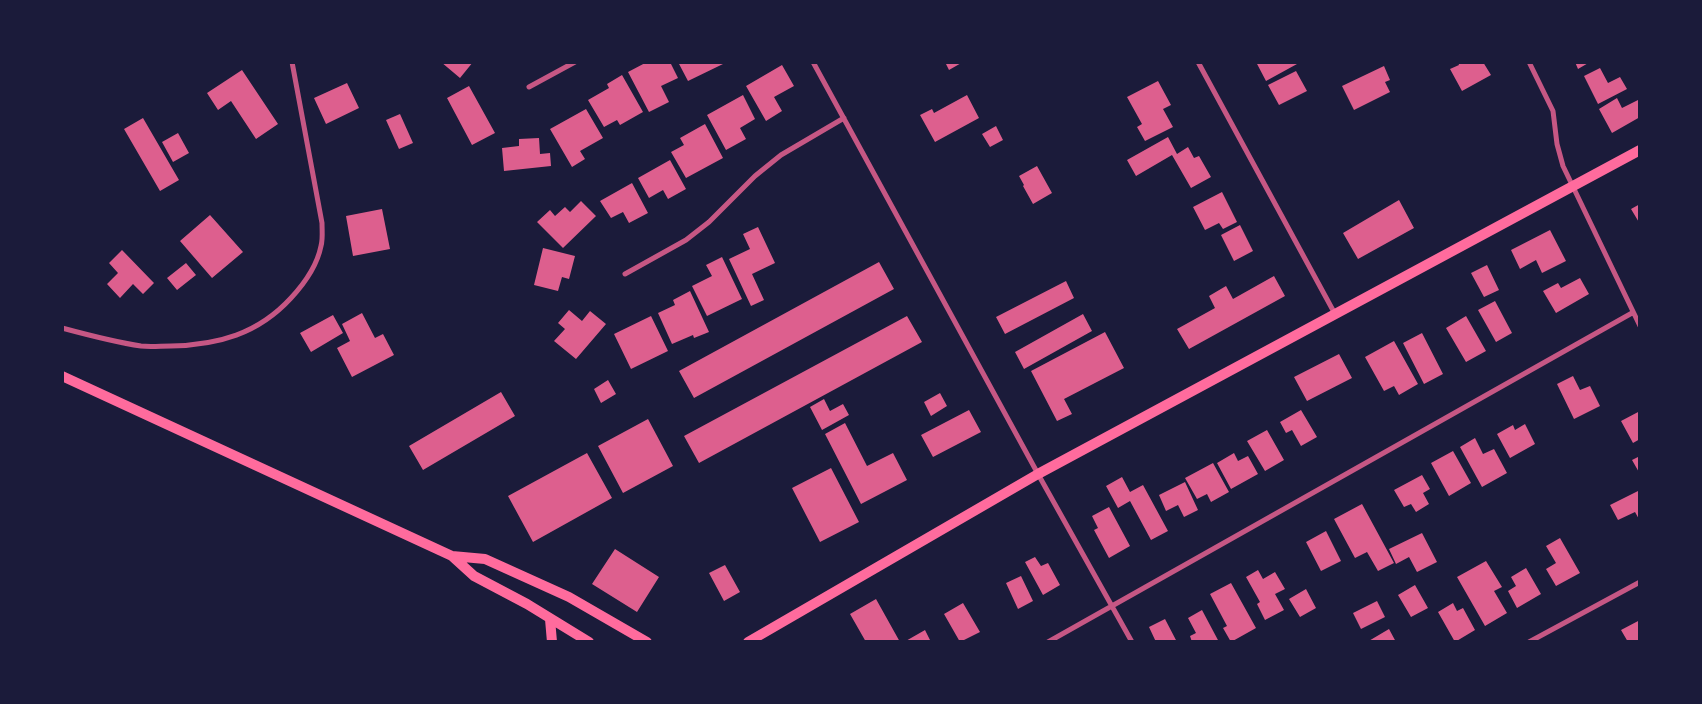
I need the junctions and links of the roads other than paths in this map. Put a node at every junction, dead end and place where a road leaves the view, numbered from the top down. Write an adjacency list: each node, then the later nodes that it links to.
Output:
1 (292, 62): 14 (street)
2 (575, 62): 6 (street)
3 (814, 62): 7 (street)
4 (1198, 62): 12 (street)
5 (1529, 62): 9 (street)
6 (529, 87)
7 (844, 118): 10 (street); 16 (street)
8 (1640, 150): 9 (main road)
9 (1573, 185): 11 (street); 12 (main road)
10 (625, 274)
11 (1632, 313): 13 (street); 19 (street)
12 (1335, 314): 16 (main road)
13 (1640, 326)
14 (62, 328)
15 (62, 376): 17 (main road)
16 (1038, 474): 19 (street); 24 (main road)
17 (452, 556): 20 (main road); 23 (main road)
18 (1640, 582): 27 (street)
19 (1111, 605): 25 (street); 26 (street)
20 (550, 618): 21 (main road); 22 (main road)
21 (552, 642)
22 (589, 642)
23 (648, 642)
24 (748, 642)
25 (1048, 642)
26 (1132, 642)
27 (1529, 642)

